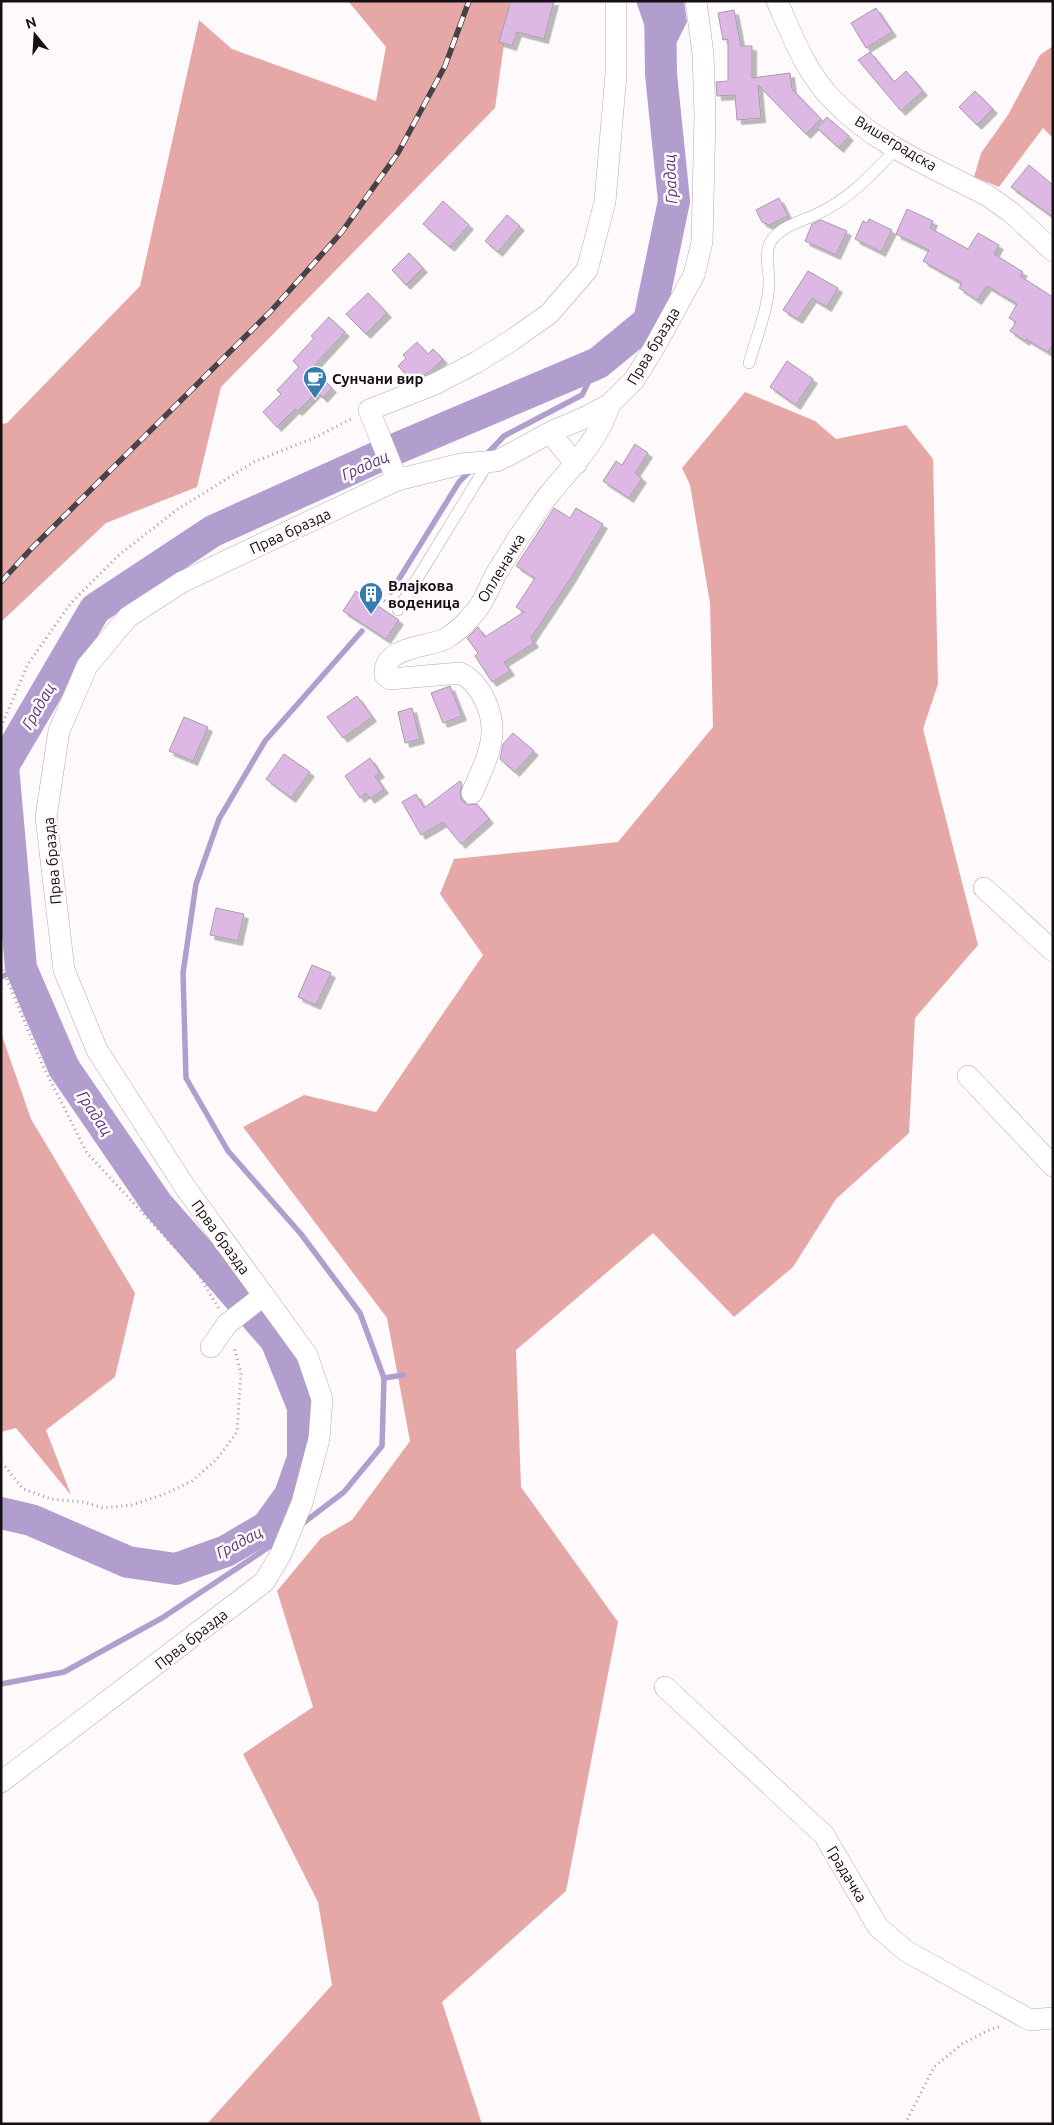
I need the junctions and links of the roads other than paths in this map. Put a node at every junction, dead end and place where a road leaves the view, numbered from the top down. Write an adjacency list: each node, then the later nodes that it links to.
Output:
1 (616, 1): 11 (street)
2 (696, 1): 7 (street, Прва бразда)
3 (777, 1): 4 (street, Вишеградска)
4 (897, 148): 5 (street, Вишеградска); 6 (lane)
5 (1053, 251)
6 (749, 362)
7 (610, 404): 8 (street, Прва бразда); 10 (street, Опленачка)
8 (550, 433): 9 (street, Прва бразда); 10 (street)
9 (488, 463): 11 (street, Прва бразда); 12 (lane)
10 (576, 464): 13 (street, Опленачка)
11 (395, 474): 18 (street, Прва бразда)
12 (398, 610)
13 (472, 793)
14 (984, 888): 15 (street)
15 (1053, 951)
16 (968, 1076): 17 (street)
17 (1053, 1166)
18 (263, 1296): 19 (street); 21 (street, Прва бразда)
19 (211, 1347)
20 (665, 1687): 22 (street, Градачка)
21 (1, 1782)
22 (1053, 2018)

